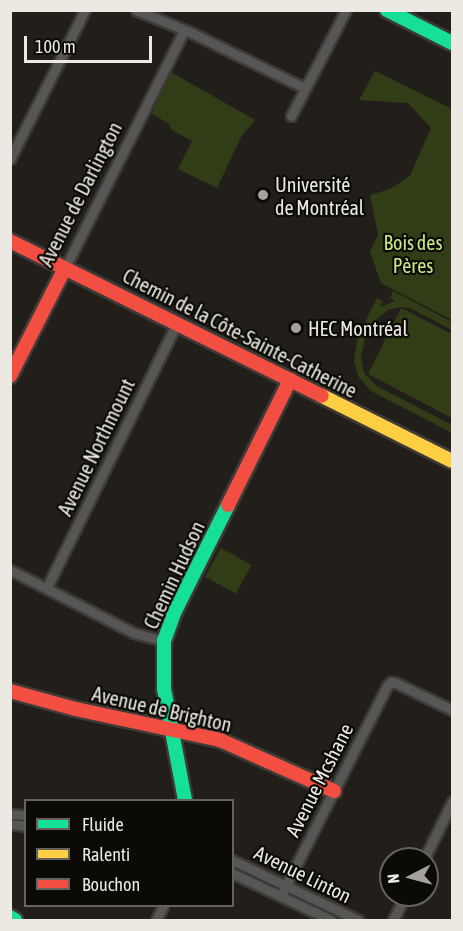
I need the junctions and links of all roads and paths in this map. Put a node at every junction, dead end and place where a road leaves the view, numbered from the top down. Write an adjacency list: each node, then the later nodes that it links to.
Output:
1 (85, 10): 9 (street)
2 (136, 10): 5 (street)
3 (346, 10): 7 (street)
4 (387, 10): 6 (street)
5 (184, 30): 7 (street); 11 (street, Avenue de Darlington)
6 (453, 43)
7 (305, 88): 8 (street)
8 (291, 116)
9 (10, 159)
10 (10, 241): 11 (street, Chemin de la Côte-Sainte-Catherine)
11 (65, 268): 12 (street, Chemin de la Côte-Sainte-Catherine); 13 (street, Avenue de Darlington)
12 (177, 323): 14 (street, Chemin de la Côte-Sainte-Catherine); 17 (street, Avenue Northmount)
13 (10, 376)
14 (290, 380): 15 (street, Chemin de la Côte-Sainte-Catherine); 18 (street, Chemin Hudson)
15 (453, 461)
16 (10, 570): 17 (street)
17 (47, 587): 18 (street)
18 (164, 641): 21 (street, Chemin Hudson)
19 (10, 691): 21 (street, Avenue de Brighton)
20 (453, 710): 22 (street, Avenue Mcshane)
21 (172, 730): 22 (street, Avenue de Brighton); 23 (street, Chemin Hudson)
22 (334, 791): 28 (street, Avenue Mcshane)
23 (185, 799)
24 (453, 802): 25 (street)
25 (430, 847)
26 (234, 861): 28 (street, Avenue Linton)
27 (234, 874): 28 (street, Avenue Linton)
28 (283, 891): 34 (street, Avenue Linton); 35 (street, Avenue Linton)
29 (163, 907): 33 (street)
30 (400, 907): 36 (street)
31 (10, 917): 32 (street)
32 (15, 921)
33 (156, 921)
34 (331, 921)
35 (358, 921)
36 (393, 921)

